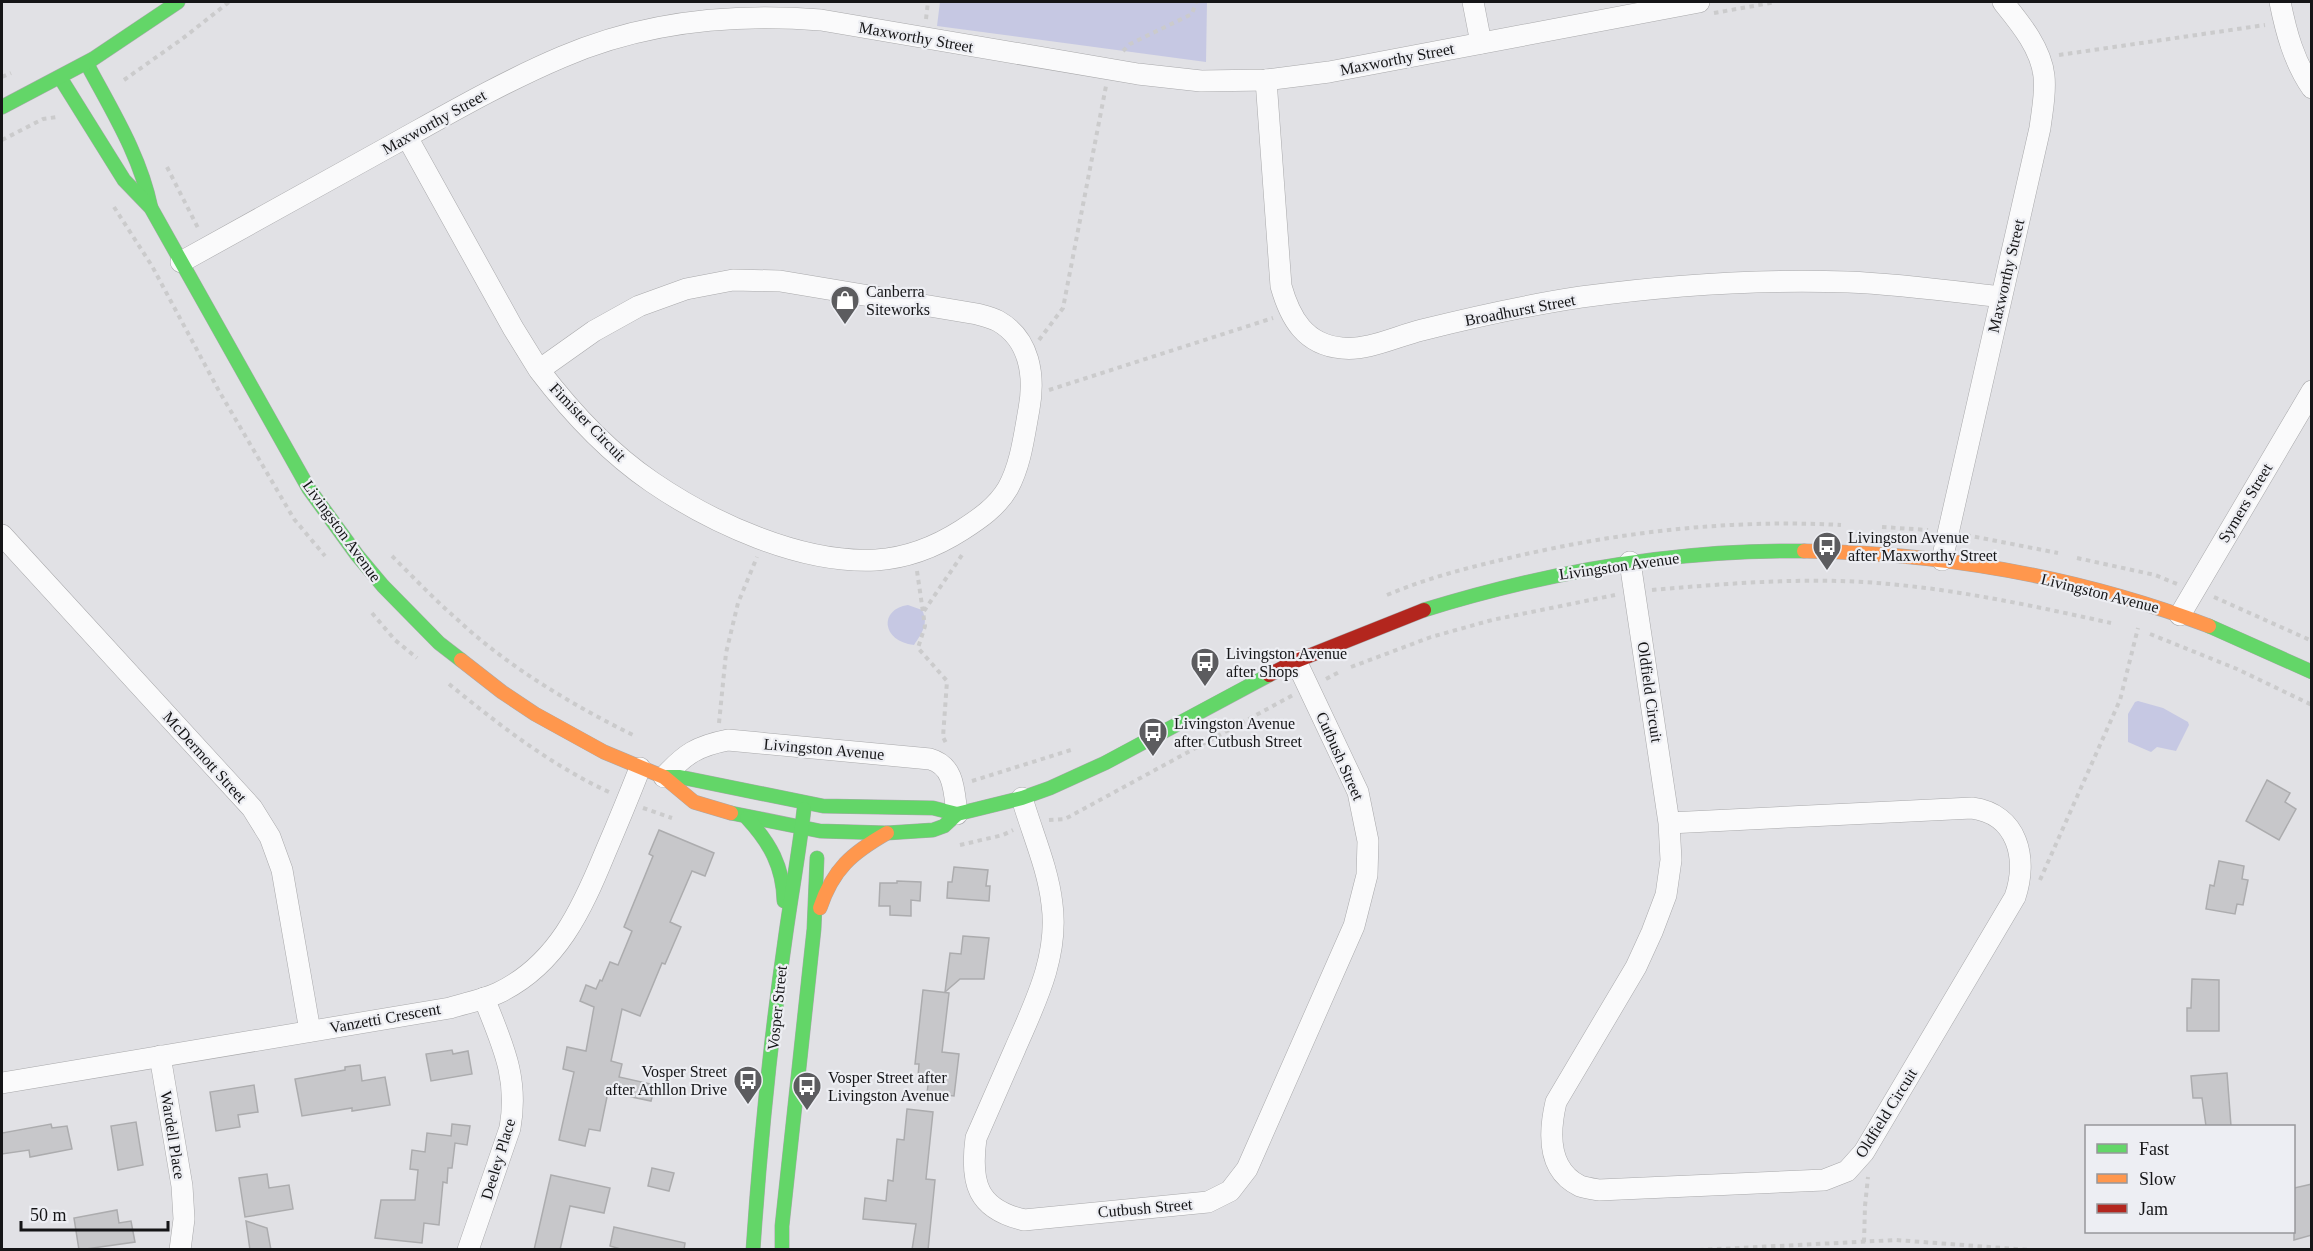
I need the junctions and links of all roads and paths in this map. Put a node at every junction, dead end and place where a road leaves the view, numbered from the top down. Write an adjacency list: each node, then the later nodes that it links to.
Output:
1 (178, 2): 10 (street)
2 (229, 2): 11 (path)
3 (1196, 2): 14 (path)
4 (1473, 2): 8 (street)
5 (1699, 2): 8 (street, Maxworthy Street)
6 (2003, 2): 9 (street, Maxworthy Street)
7 (2282, 12): 9 (path); 15 (street)
8 (1481, 43): 13 (street, Maxworthy Street)
9 (2038, 57): 22 (street, Maxworthy Street)
10 (87, 64): 12 (street); 20 (street, Livingston Avenue)
11 (136, 74)
12 (61, 79): 16 (street); 20 (street, Livingston Avenue)
13 (1266, 80): 14 (street, Maxworthy Street); 23 (street, Broadhurst Street)
14 (1107, 81): 18 (street, Maxworthy Street); 24 (path)
15 (2312, 88)
16 (2, 106)
17 (56, 118): 19 (path)
18 (407, 137): 21 (street, Maxworthy Street); 25 (street, Fimister Circuit)
19 (2, 140)
20 (151, 208): 21 (street, Livingston Avenue)
21 (181, 262): 55 (street, Livingston Avenue)
22 (2001, 297): 23 (street, Broadhurst Street); 30 (street, Maxworthy Street)
23 (1290, 313): 26 (path)
24 (1025, 351): 25 (street, Fimister Circuit); 35 (street, Fimister Circuit)
25 (539, 370): 33 (street, Fimister Circuit)
26 (1046, 382)
27 (2312, 391): 43 (street, Symers Street)
28 (1847, 525): 41 (path)
29 (1880, 527): 30 (path)
30 (1948, 533): 32 (path); 37 (street, Maxworthy Street)
31 (2, 535): 72 (street, McDermott Street)
32 (1983, 536)
33 (764, 540): 35 (street, Fimister Circuit); 51 (path)
34 (969, 544): 42 (path)
35 (913, 553): 42 (path)
36 (391, 555): 52 (path)
37 (1942, 560): 38 (street, Livingston Avenue); 43 (street, Livingston Avenue)
38 (1630, 562): 40 (street, Oldfield Circuit); 47 (street, Livingston Avenue)
39 (2212, 587): 46 (path)
40 (1635, 592): 44 (path); 49 (path); 63 (street, Oldfield Circuit)
41 (1382, 598)
42 (924, 612): 54 (path)
43 (2180, 615): 48 (street, Livingston Avenue)
44 (2115, 624)
45 (2137, 629): 50 (path)
46 (2312, 641)
47 (1296, 661): 49 (street, Cutbush Street); 58 (street, Livingston Avenue)
48 (2312, 672)
49 (1309, 687): 64 (path); 64 (street, Cutbush Street)
50 (2312, 705)
51 (709, 726)
52 (637, 737)
53 (1076, 748): 56 (path)
54 (954, 751)
55 (640, 768): 57 (street, Livingston Avenue); 71 (street, Vanzetti Crescent)
56 (968, 776)
57 (664, 777): 59 (street, Livingston Avenue); 61 (street, Livingston Avenue); 62 (street, Livingston Avenue)
58 (1022, 798): 61 (street, Livingston Avenue); 64 (street, Cutbush Street)
59 (805, 803): 60 (street, Livingston Avenue); 65 (street, Vosper Street)
60 (823, 806): 61 (street, Livingston Avenue); 66 (street, Vosper Street)
61 (957, 814): 67 (street, Livingston Avenue)
62 (747, 818): 65 (street, Livingston Avenue); 70 (street)
63 (1669, 823): 63 (street, Oldfield Circuit)
64 (1029, 824): 68 (path)
65 (802, 829): 66 (street, Livingston Avenue); 70 (street, Vosper Street)
66 (820, 831): 67 (street, Livingston Avenue); 69 (street, Vosper Street)
67 (887, 833): 69 (street)
68 (958, 845)
69 (814, 929): 78 (street, Vosper Street)
70 (785, 940): 77 (street, Vosper Street)
71 (484, 998): 72 (street, Vanzetti Crescent); 76 (street, Deeley Place)
72 (310, 1031): 73 (street, Vanzetti Crescent)
73 (160, 1056): 74 (street, Vanzetti Crescent); 75 (street, Wardell Place)
74 (2, 1083)
75 (180, 1250)
76 (468, 1250)
77 (753, 1250)
78 (782, 1250)
79 (1699, 1250): 80 (path)
80 (2029, 1250)

